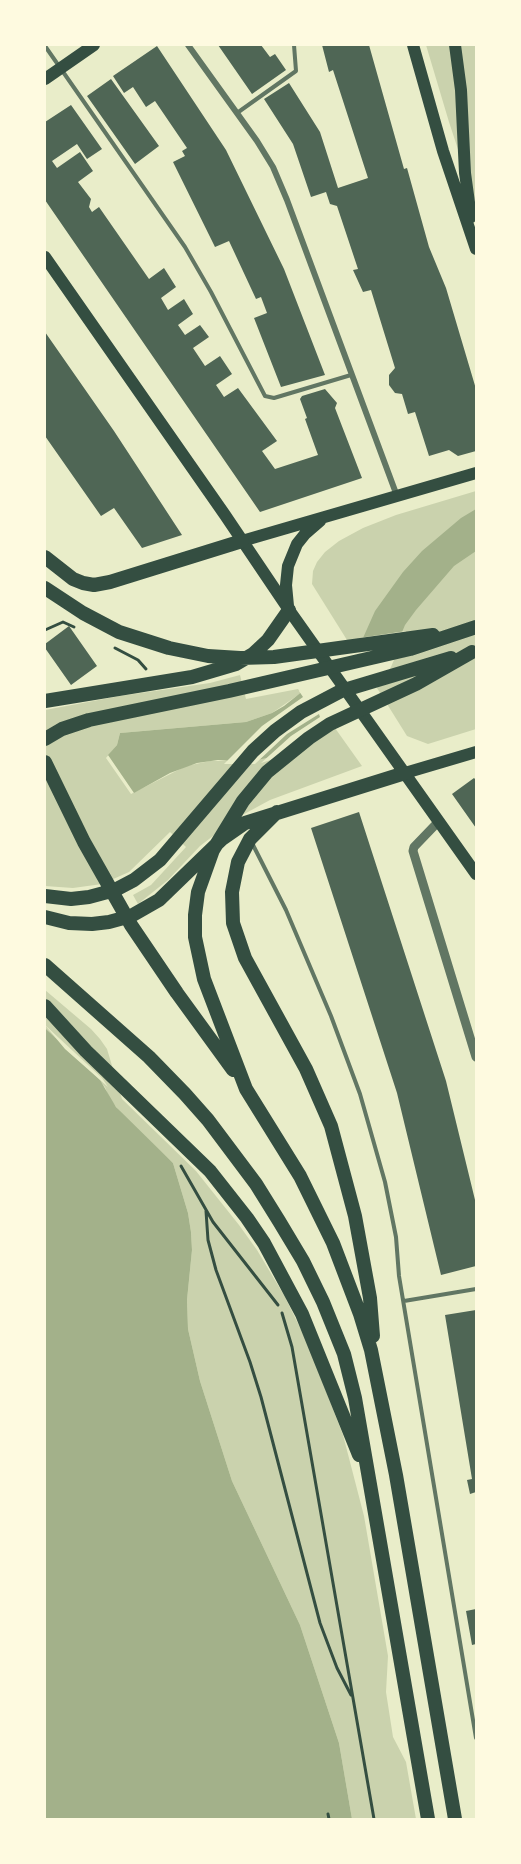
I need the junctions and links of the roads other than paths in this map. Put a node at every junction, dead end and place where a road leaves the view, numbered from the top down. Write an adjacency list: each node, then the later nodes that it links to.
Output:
1 (94, 45): 7 (main road)
2 (188, 45): 9 (street)
3 (294, 45): 9 (lane)
4 (412, 45): 11 (main road)
5 (455, 45): 10 (main road)
6 (45, 46): 7 (lane)
7 (61, 68): 8 (main road); 13 (lane)
8 (45, 80)
9 (237, 112): 13 (street)
10 (476, 240)
11 (476, 249)
12 (45, 257): 17 (main road)
13 (352, 375): 15 (street)
14 (476, 472): 15 (main road)
15 (397, 496): 16 (main road)
16 (323, 519): 17 (main road); 20 (main road)
17 (242, 541): 18 (highway); 20 (main road)
18 (45, 557)
19 (45, 588): 21 (highway)
20 (289, 610): 23 (highway); 27 (main road)
21 (471, 628): 24 (highway)
22 (474, 652): 32 (highway); 40 (highway)
23 (45, 701)
24 (45, 740)
25 (476, 753): 27 (main road)
26 (45, 762): 37 (highway)
27 (405, 773): 28 (highway); 29 (main road)
28 (277, 812): 30 (highway); 33 (highway)
29 (439, 821): 31 (main road); 36 (street)
30 (250, 839): 39 (lane); 40 (highway)
31 (476, 874)
32 (45, 896)
33 (45, 917)
34 (45, 965): 41 (highway)
35 (45, 1006): 41 (highway)
36 (476, 1057)
37 (234, 1072)
38 (476, 1289): 39 (lane)
39 (404, 1301): 42 (lane)
40 (375, 1371): 44 (highway)
41 (371, 1487): 43 (highway)
42 (476, 1738)
43 (428, 1819)
44 (455, 1819)

